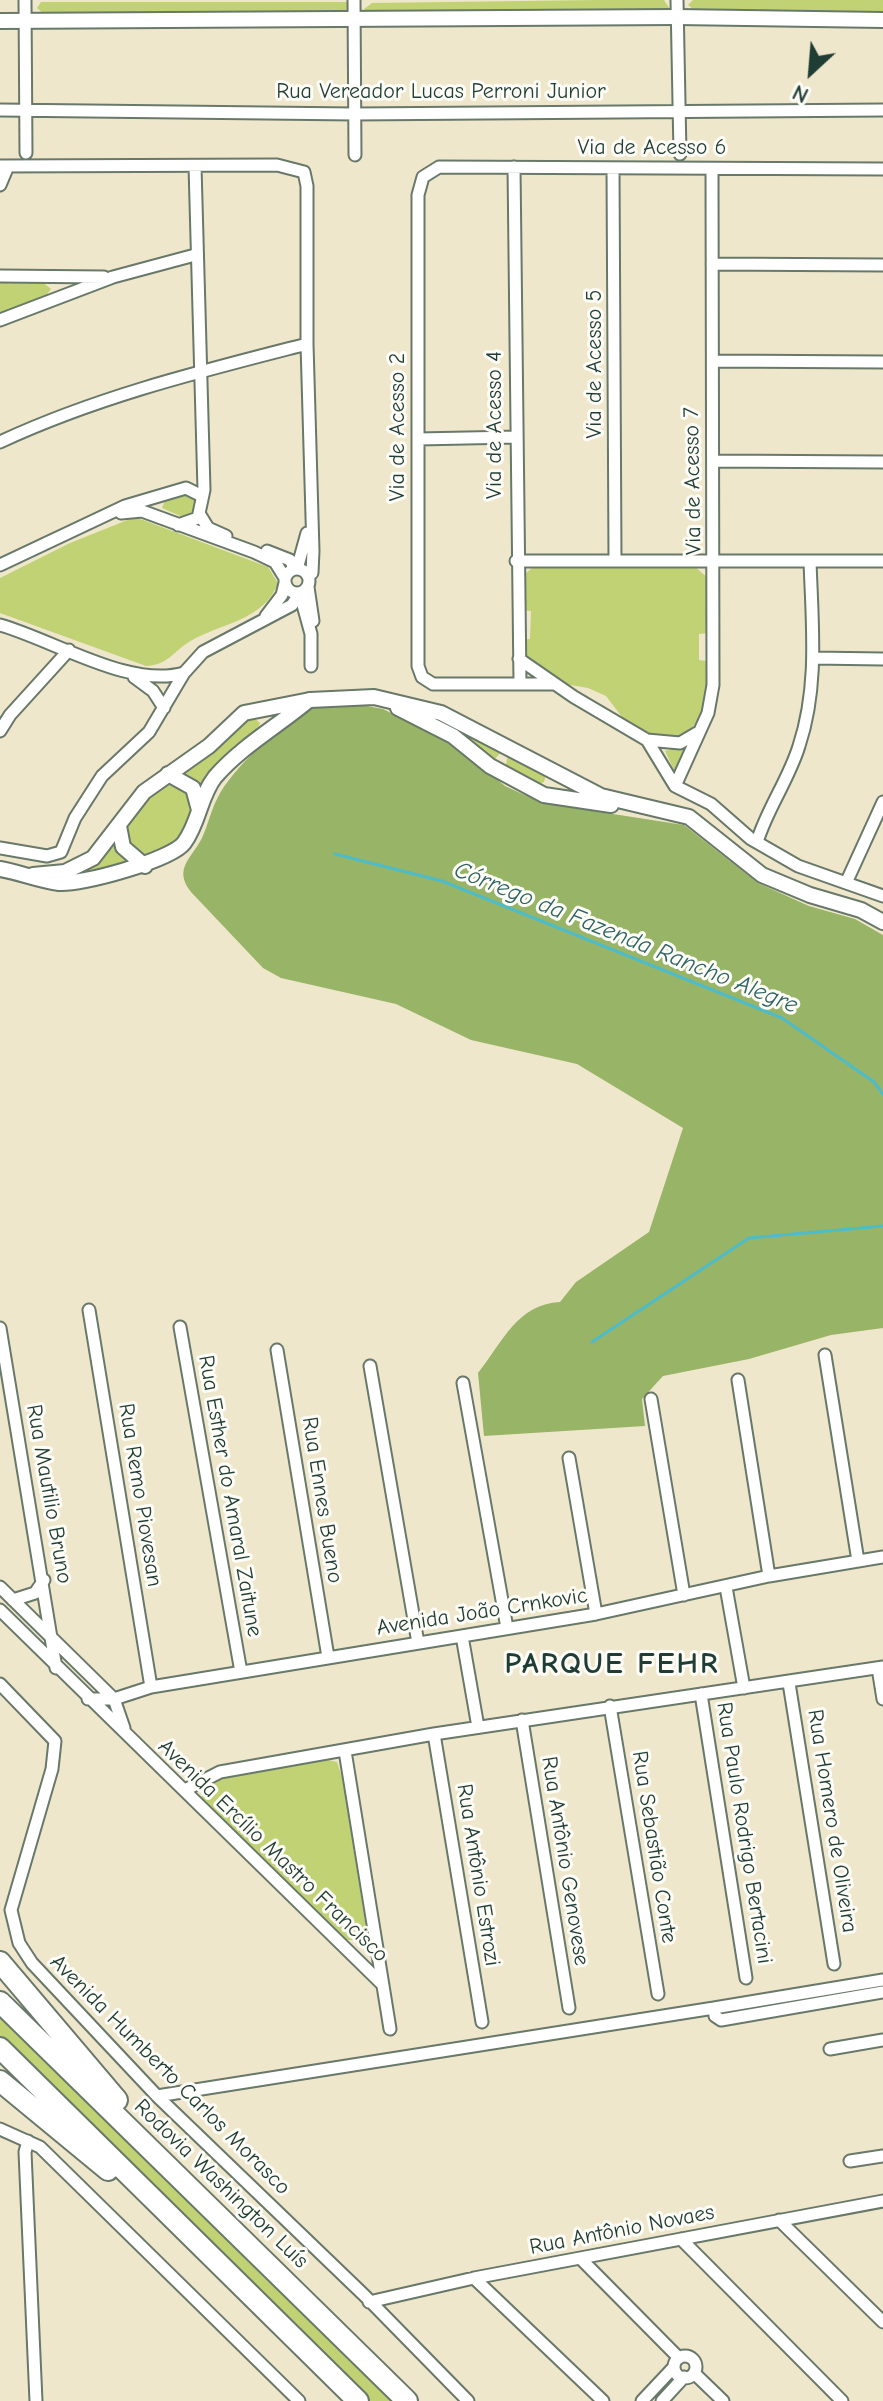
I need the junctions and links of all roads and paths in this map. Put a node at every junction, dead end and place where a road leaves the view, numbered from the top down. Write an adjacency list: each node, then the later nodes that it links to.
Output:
1 (25, 0): 7 (street)
2 (354, 0): 8 (street)
3 (677, 0): 4 (street)
4 (677, 17): 5 (street); 8 (street); 11 (street)
5 (883, 20)
6 (0, 21): 7 (street)
7 (25, 21): 8 (street); 10 (street)
8 (353, 21): 13 (street)
9 (0, 110): 10 (street, Rua Vereador Lucas Perroni Junior)
10 (24, 110): 13 (street, Rua Vereador Lucas Perroni Junior); 14 (street)
11 (679, 110): 12 (street, Rua Vereador Lucas Perroni Junior); 13 (street, Rua Vereador Lucas Perroni Junior); 15 (street)
12 (883, 110)
13 (354, 114): 16 (street)
14 (26, 153)
15 (680, 154)
16 (355, 155)
17 (4, 166): 18 (street); 24 (street)
18 (195, 166): 25 (street); 31 (street)
19 (514, 167): 20 (street, Via de Acesso 6); 23 (street, Via de Acesso 6); 35 (street, Via de Acesso 4)
20 (613, 168): 21 (street, Via de Acesso 6); 49 (street, Via de Acesso 5)
21 (712, 169): 22 (street, Via de Acesso 6); 26 (street, Via de Acesso 7)
22 (883, 169)
23 (423, 177): 36 (street, Via de Acesso 2)
24 (0, 185)
25 (195, 255): 29 (street); 34 (street)
26 (712, 264): 27 (street); 32 (street, Via de Acesso 7)
27 (883, 265)
28 (0, 276): 29 (street)
29 (113, 277): 30 (street)
30 (0, 320)
31 (307, 344): 34 (street); 46 (street)
32 (715, 361): 33 (street); 39 (street, Via de Acesso 7)
33 (883, 362)
34 (201, 370): 37 (street); 38 (street)
35 (515, 437): 36 (street); 50 (street, Via de Acesso 4)
36 (418, 439): 68 (street, Via de Acesso 2)
37 (0, 442)
38 (202, 447): 41 (street); 43 (street)
39 (713, 461): 40 (street); 51 (street, Via de Acesso 7)
40 (883, 462)
41 (186, 488): 42 (street); 43 (street)
42 (165, 492): 45 (street); 47 (street)
43 (202, 496): 44 (street)
44 (200, 515): 47 (street); 48 (street)
45 (106, 517): 47 (street); 54 (street)
46 (311, 517): 55 (street); 56 (street)
47 (172, 523): 48 (street)
48 (240, 546): 55 (street)
49 (615, 559): 50 (street); 51 (street)
50 (516, 561): 63 (street, Via de Acesso 4)
51 (714, 561): 52 (street); 74 (street, Via de Acesso 7)
52 (810, 561): 53 (street); 62 (street)
53 (883, 561)
54 (3, 562)
55 (290, 575): 56 (street); 56 (street); 58 (street)
56 (305, 586): 57 (street); 60 (street)
57 (287, 608): 58 (street); 60 (street)
58 (264, 618): 67 (street)
59 (0, 622): 61 (street)
60 (310, 629): 65 (street)
61 (69, 650): 66 (street); 75 (street)
62 (813, 658): 64 (street); 88 (street)
63 (519, 659): 68 (street, Via de Acesso 4); 69 (street)
64 (883, 659)
65 (311, 666)
66 (129, 673): 67 (street); 72 (street)
67 (184, 673): 72 (street)
68 (520, 682): 69 (street)
69 (553, 684): 77 (street)
70 (355, 697): 71 (street); 78 (street); 79 (street)
71 (310, 700): 73 (street); 76 (street)
72 (164, 708): 89 (street)
73 (260, 708): 76 (street); 80 (street)
74 (700, 729): 77 (street); 82 (street, Via de Acesso 7)
75 (0, 731)
76 (267, 733): 86 (street)
77 (647, 740): 82 (street)
78 (511, 750): 79 (street); 81 (street)
79 (500, 771): 83 (street)
80 (168, 774): 86 (street); 87 (street)
81 (562, 776): 83 (street); 85 (street)
82 (675, 786): 88 (street)
83 (544, 795): 85 (street)
84 (883, 802): 93 (street)
85 (642, 806): 95 (street)
86 (199, 811): 90 (street)
87 (119, 826): 90 (street); 92 (street)
88 (757, 842): 93 (street)
89 (0, 848)
90 (145, 866): 92 (street)
91 (0, 869): 92 (street)
92 (33, 875)
93 (846, 883): 94 (street)
94 (883, 896)
95 (883, 922)
96 (89, 1310): 126 (street, Rua Remo Piovesan)
97 (180, 1327): 123 (street, Rua Esther do Amaral Zaitune)
98 (0, 1328): 109 (street, Rua Mautilio Bruno)
99 (277, 1350): 120 (street, Rua Ennes Bueno)
100 (825, 1355): 107 (street)
101 (370, 1366): 119 (street)
102 (738, 1380): 108 (street)
103 (463, 1383): 116 (street)
104 (651, 1399): 112 (street)
105 (569, 1458): 115 (street)
106 (883, 1557): 107 (street, Avenida João Crnkovic)
107 (858, 1561): 108 (street, Avenida João Crnkovic)
108 (769, 1576): 111 (street, Avenida João Crnkovic)
109 (44, 1580): 113 (street); 118 (street, Rua Mautilio Bruno)
110 (0, 1587): 113 (street, Avenida Ercílio Mastro Francisco)
111 (726, 1587): 112 (street, Avenida João Crnkovic); 127 (street)
112 (684, 1595): 115 (street, Avenida João Crnkovic)
113 (13, 1600): 118 (street, Avenida Ercílio Mastro Francisco)
114 (0, 1610): 121 (street, Avenida Ercílio Mastro Francisco)
115 (596, 1614): 116 (street, Avenida João Crnkovic)
116 (507, 1628): 117 (street, Avenida João Crnkovic)
117 (462, 1636): 119 (street, Avenida João Crnkovic); 134 (street)
118 (54, 1641): 121 (street, Rua Mautilio Bruno); 130 (street, Avenida Ercílio Mastro Francisco)
119 (418, 1643): 120 (street, Avenida João Crnkovic)
120 (328, 1657): 123 (street, Avenida João Crnkovic)
121 (56, 1668): 129 (street, Avenida Ercílio Mastro Francisco)
122 (880, 1668): 124 (street); 131 (street)
123 (241, 1672): 126 (street, Avenida João Crnkovic)
124 (789, 1683): 127 (street); 140 (street, Rua Homero de Oliveira)
125 (0, 1684): 155 (street, Avenida Humberto Carlos Morasco)
126 (151, 1687): 130 (street, Avenida João Crnkovic)
127 (744, 1688): 128 (street)
128 (701, 1694): 132 (street); 141 (street, Rua Paulo Rodrigo Bertacini)
129 (88, 1699): 130 (street, Avenida João Crnkovic); 136 (street, Avenida Ercílio Mastro Francisco)
130 (114, 1699): 136 (street, Avenida Ercílio Mastro Francisco)
131 (883, 1699)
132 (610, 1706): 133 (street); 145 (street, Rua Sebastião Conte)
133 (522, 1720): 134 (street); 147 (street, Rua Antônio Genovese)
134 (478, 1727): 135 (street)
135 (434, 1734): 137 (street); 149 (street, Rua Antônio Estrozi)
136 (137, 1747): 138 (street, Avenida Ercílio Mastro Francisco)
137 (345, 1751): 138 (street); 143 (street)
138 (185, 1790): 143 (street, Avenida Ercílio Mastro Francisco)
139 (0, 1962): 160 (highway)
140 (834, 1964)
141 (746, 1978)
142 (883, 1980): 148 (street)
143 (382, 1984): 150 (street)
144 (883, 1992): 148 (street)
145 (658, 1994)
146 (0, 2002): 160 (highway, Rodovia Washington Luís)
147 (569, 2008)
148 (714, 2008): 155 (street)
149 (482, 2022)
150 (390, 2029)
151 (883, 2040): 153 (street)
152 (0, 2048): 164 (highway)
153 (830, 2049)
154 (0, 2081): 164 (highway)
155 (157, 2096): 167 (street, Avenida Humberto Carlos Morasco)
156 (0, 2129): 157 (street)
157 (28, 2141): 171 (street); 172 (street)
158 (883, 2156): 159 (street)
159 (850, 2161)
160 (198, 2194): 174 (highway, Rodovia Washington Luís)
161 (883, 2201): 162 (street, Rua Antônio Novaes)
162 (779, 2220): 163 (street, Rua Antônio Novaes); 168 (street)
163 (681, 2239): 165 (street, Rua Antônio Novaes); 180 (street)
164 (201, 2244): 173 (highway)
165 (582, 2260): 166 (street, Rua Antônio Novaes); 169 (street)
166 (474, 2278): 167 (street, Rua Antônio Novaes); 176 (street)
167 (369, 2302): 175 (street, Avenida Humberto Carlos Morasco)
168 (883, 2322)
169 (677, 2362): 170 (street); 170 (street); 177 (street)
170 (689, 2375): 178 (street); 179 (street)
171 (36, 2401)
172 (299, 2401)
173 (358, 2401)
174 (407, 2401)
175 (468, 2401)
176 (603, 2401)
177 (642, 2401)
178 (662, 2401)
179 (723, 2401)
180 (842, 2401)

